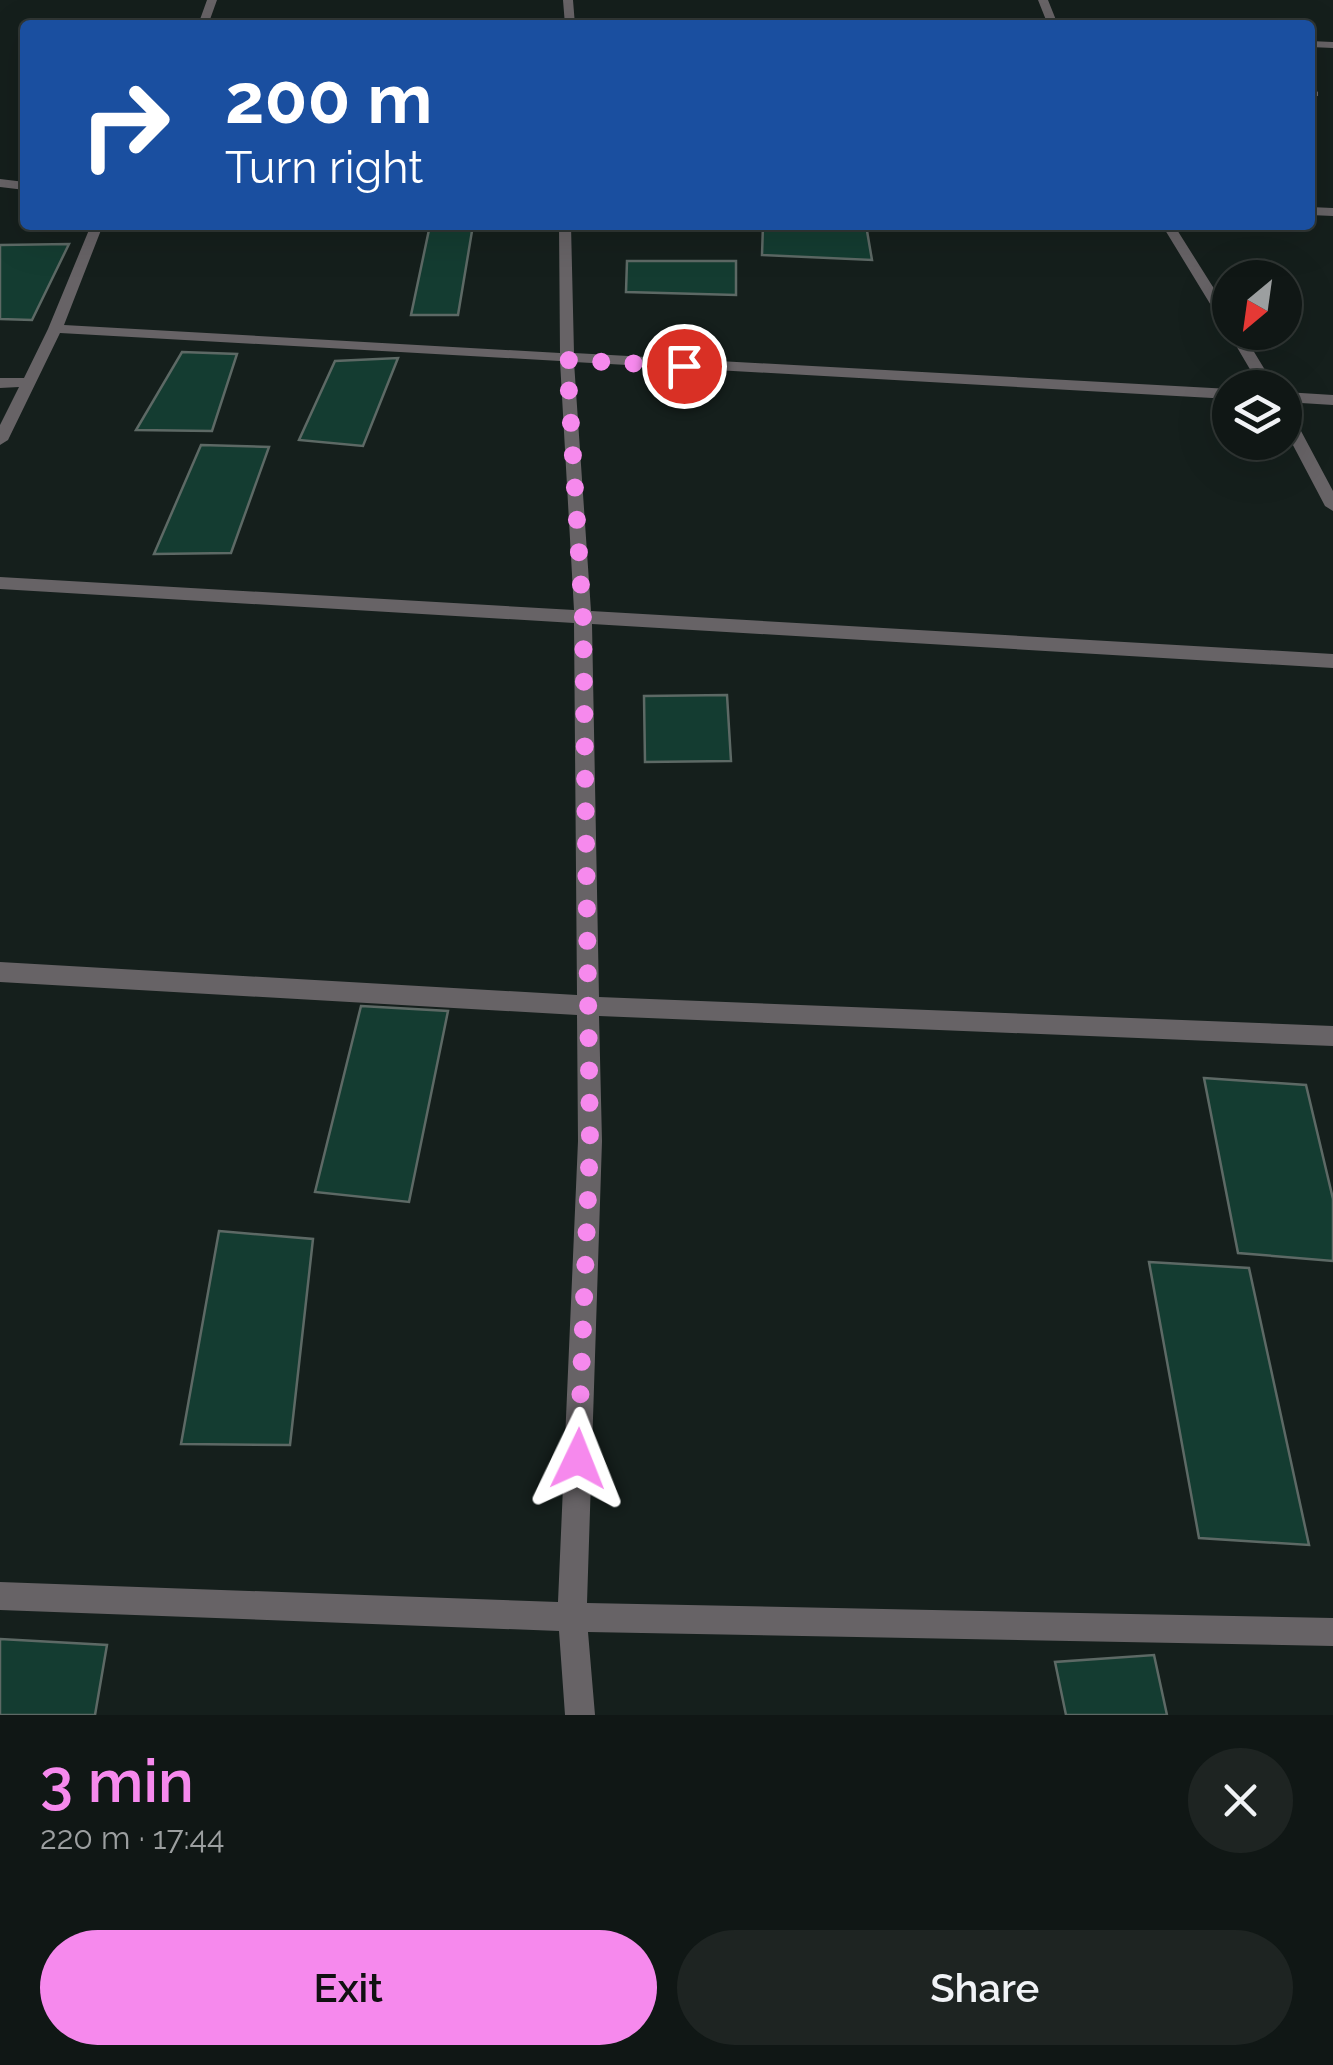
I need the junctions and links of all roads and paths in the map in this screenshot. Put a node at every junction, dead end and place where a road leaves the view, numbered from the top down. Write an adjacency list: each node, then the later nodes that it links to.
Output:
1 (95, 230): 5 (street)
2 (565, 230): 6 (street)
3 (1171, 230): 4 (street)
4 (1212, 296)
5 (55, 329): 6 (street); 7 (street)
6 (567, 360): 9 (street); 16 (street)
7 (28, 382): 8 (street); 12 (street)
8 (0, 383)
9 (1212, 393)
10 (1302, 398): 11 (street)
11 (1333, 400)
12 (0, 440)
13 (1302, 448): 14 (street)
14 (1333, 506)
15 (0, 582): 16 (street)
16 (583, 618): 17 (street); 19 (street)
17 (1333, 661)
18 (0, 972): 19 (street)
19 (587, 1006): 20 (street); 22 (street)
20 (1333, 1036)
21 (0, 1596): 22 (street)
22 (572, 1617): 23 (street); 24 (street)
23 (1333, 1632)
24 (580, 1715)

